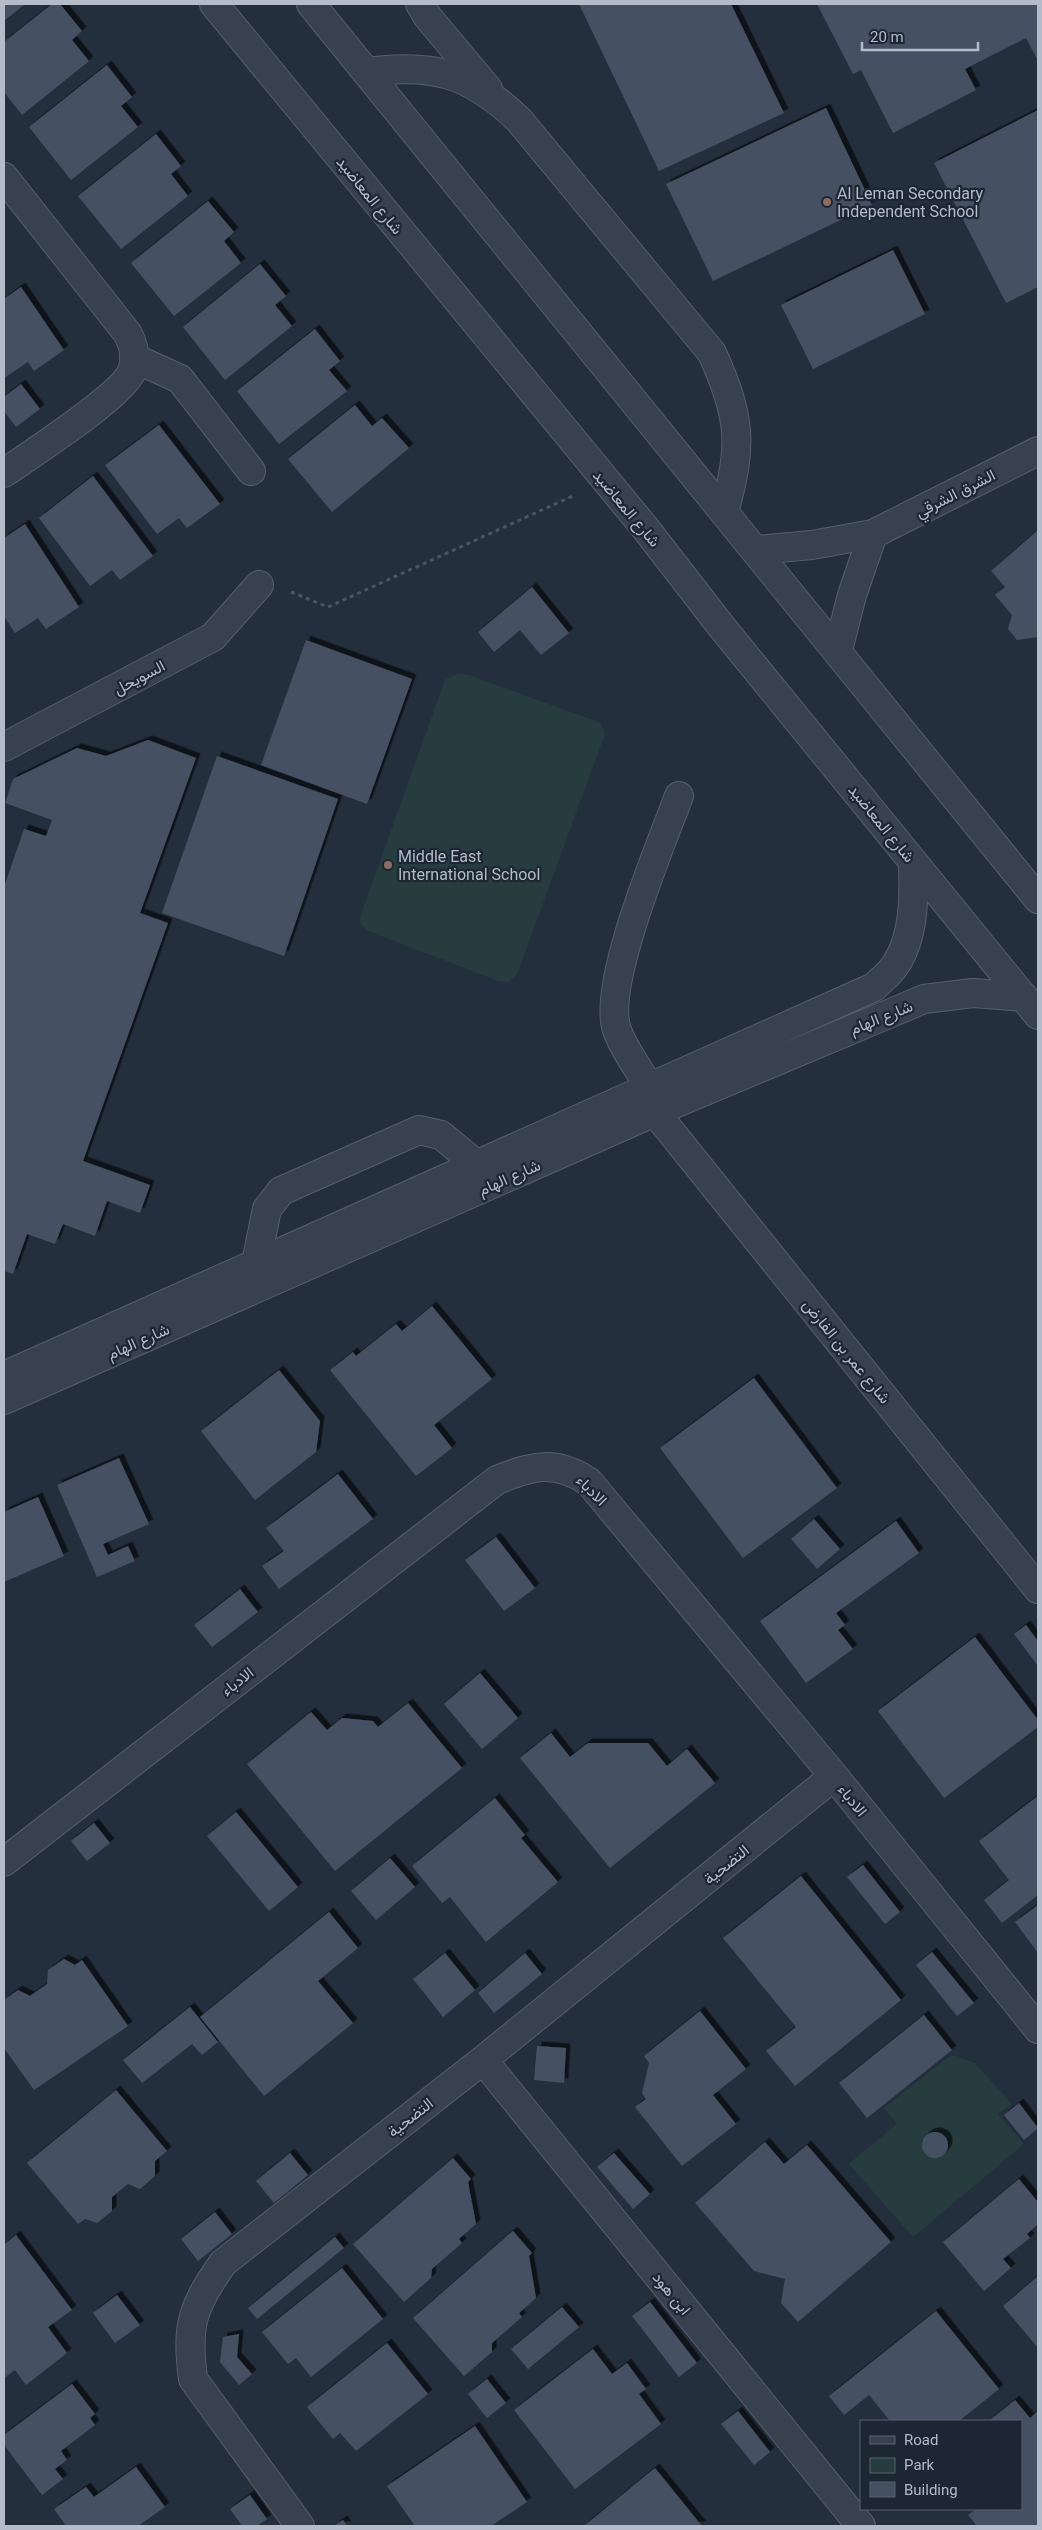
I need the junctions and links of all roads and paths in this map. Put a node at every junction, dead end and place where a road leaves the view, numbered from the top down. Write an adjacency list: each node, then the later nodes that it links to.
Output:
1 (214, 4): 11 (street, شارع المعاضيد)
2 (311, 4): 4 (street)
3 (420, 4): 5 (street)
4 (366, 72): 5 (street); 12 (street)
5 (498, 100): 12 (street)
6 (4, 177): 7 (street)
7 (134, 358): 9 (street); 10 (street)
8 (1038, 451): 13 (street, الشرق الشرقي)
9 (251, 471)
10 (4, 472)
11 (606, 482): 15 (path); 19 (street, شارع المعاضيد)
12 (724, 512): 14 (street)
13 (873, 534): 14 (street, الشرق الشرقي); 16 (street)
14 (756, 550): 16 (street)
15 (259, 585): 17 (street, السويحل)
16 (838, 650): 20 (street)
17 (4, 747)
18 (678, 796): 22 (street, شارع عمر بن الفارض)
19 (913, 862): 21 (street, شارع المعاضيد); 22 (street, شارع الهام)
20 (1038, 899)
21 (1031, 1006): 22 (street, شارع الهام)
22 (652, 1100): 23 (street, شارع الهام); 26 (street, شارع الهام); 27 (street, شارع عمر بن الفارض)
23 (476, 1164): 24 (street, شارع الهام); 24 (street)
24 (256, 1263): 25 (street, شارع الهام)
25 (4, 1376)
26 (4, 1400)
27 (1038, 1589)
28 (834, 1776): 29 (street, الادباء); 30 (street, الادباء); 31 (street, التضحية)
29 (4, 1862)
30 (1038, 2029)
31 (483, 2060): 32 (street, التضحية); 33 (street, ابن هود)
32 (300, 2526)
33 (861, 2526)

